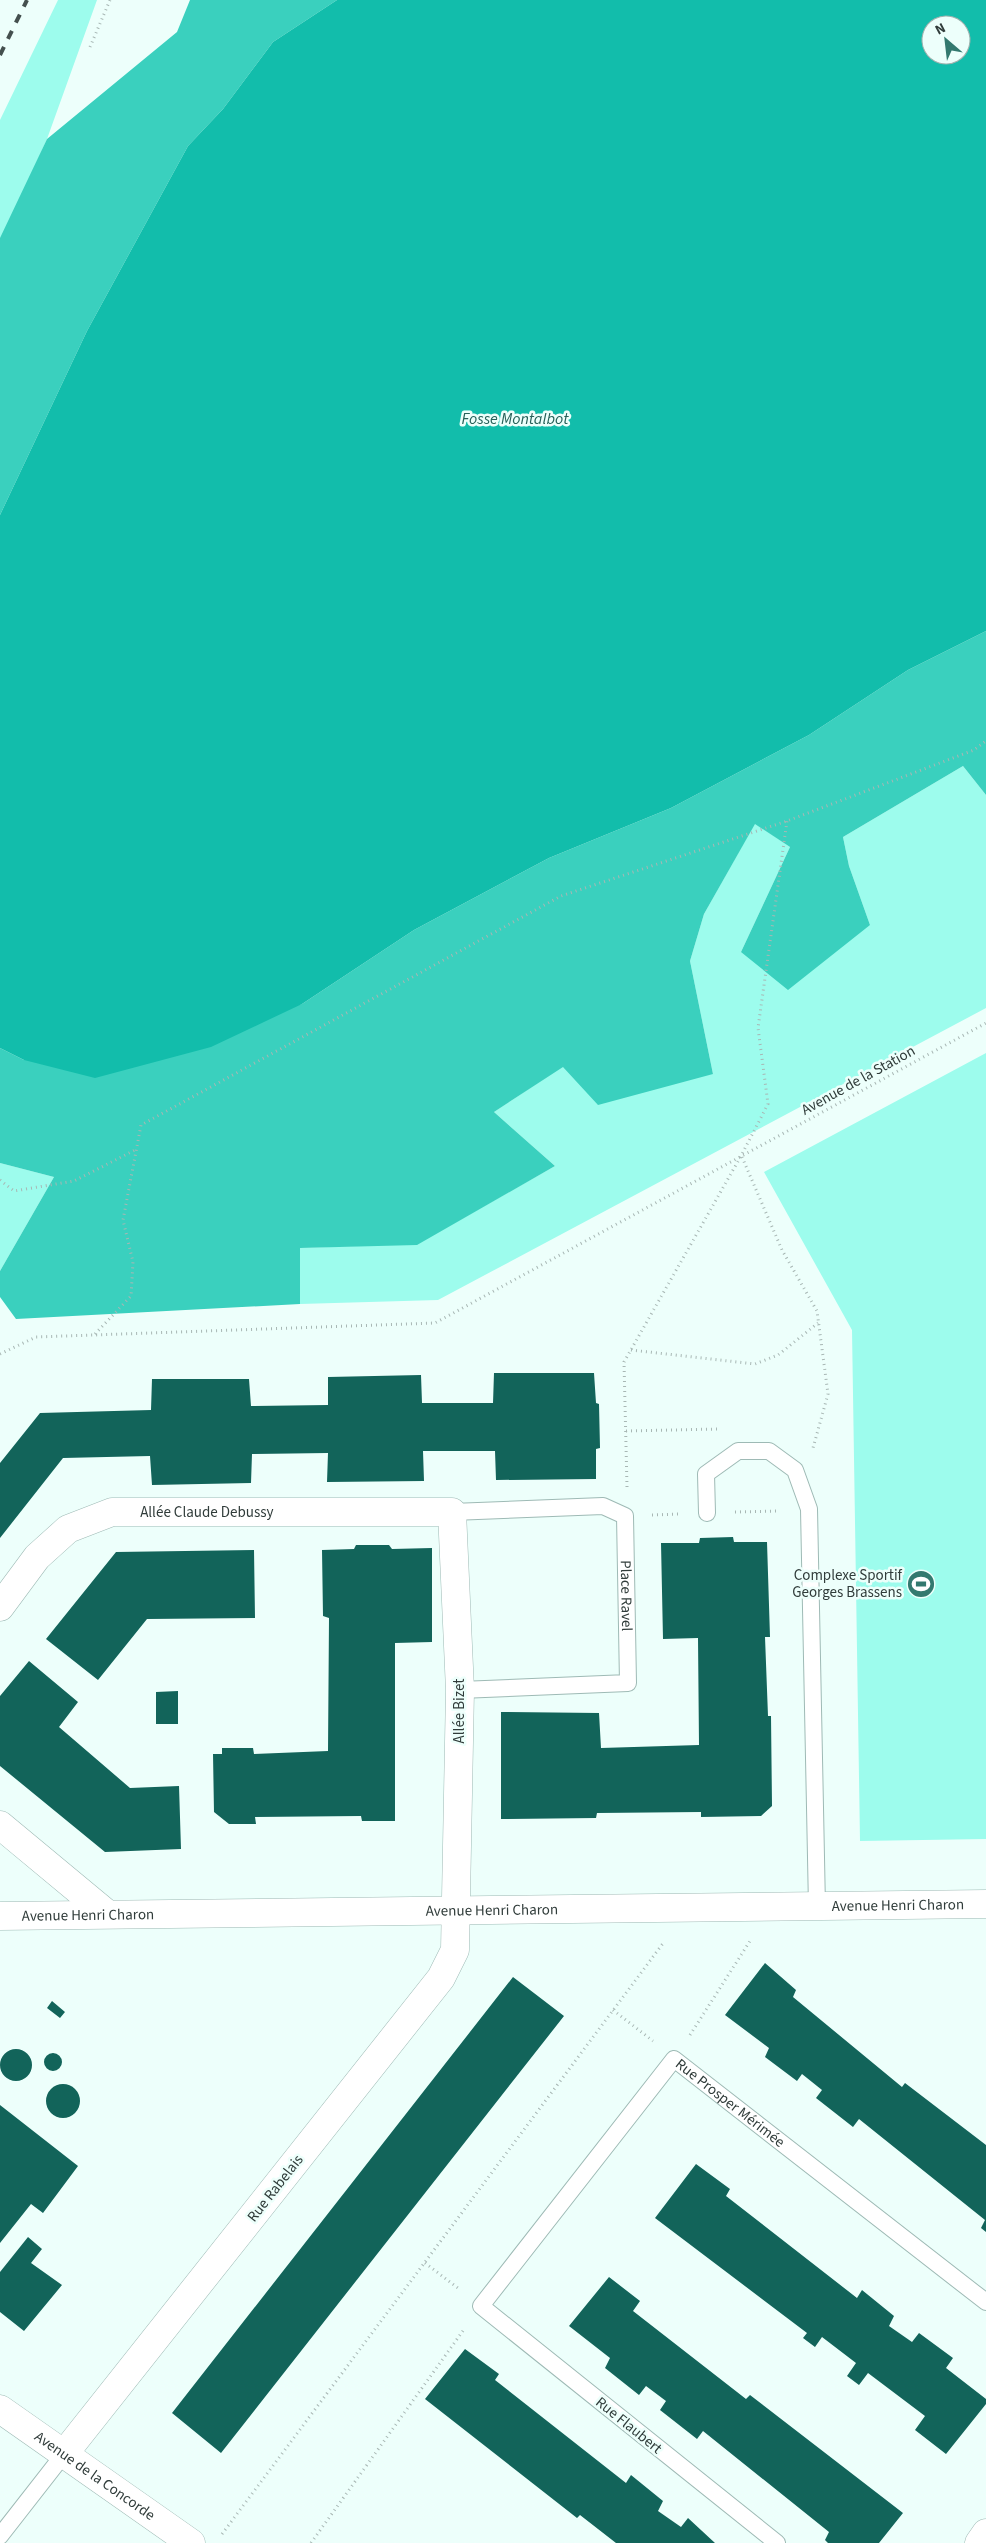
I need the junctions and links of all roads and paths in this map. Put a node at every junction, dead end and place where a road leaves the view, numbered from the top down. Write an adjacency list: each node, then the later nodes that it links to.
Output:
1 (110, 0): 2 (path)
2 (90, 47)
3 (986, 741): 4 (path)
4 (787, 821): 6 (path); 7 (path)
5 (986, 1024): 7 (path, Avenue de la Station)
6 (137, 1149): 8 (path); 10 (path)
7 (741, 1156): 9 (path); 10 (path, Avenue de la Station); 11 (path)
8 (0, 1180)
9 (818, 1323): 11 (path); 15 (path)
10 (95, 1334): 12 (path, Avenue de la Station)
11 (631, 1350): 14 (path)
12 (0, 1354)
13 (722, 1429): 14 (path)
14 (626, 1432): 19 (path)
15 (802, 1489): 16 (lane); 18 (lane)
16 (809, 1510): 18 (path); 25 (lane)
17 (452, 1512): 19 (lane); 20 (street, Allée Claude Debussy); 21 (street, Allée Bizet)
18 (707, 1513): 19 (path)
19 (626, 1516): 21 (lane, Place Ravel)
20 (0, 1607)
21 (460, 1690): 27 (street, Allée Bizet)
22 (0, 1825): 28 (street)
23 (986, 1904): 25 (street, Avenue Henri Charon)
24 (772, 1907): 25 (street, Avenue Henri Charon); 26 (street, Avenue Henri Charon); 31 (path)
25 (817, 1907)
26 (690, 1908): 27 (street, Avenue Henri Charon); 30 (path)
27 (457, 1910): 28 (street, Avenue Henri Charon); 36 (street, Rue Rabelais)
28 (106, 1913): 29 (street, Avenue Henri Charon)
29 (0, 1916)
30 (613, 2010): 31 (path); 32 (path)
31 (674, 2059): 33 (lane, Rue Prosper Mérimée); 34 (lane, Rue Prosper Mérimée)
32 (425, 2262): 34 (path); 38 (path)
33 (986, 2302)
34 (481, 2306): 41 (path); 42 (lane, Rue Flaubert)
35 (0, 2409): 36 (street, Avenue de la Concorde)
36 (64, 2454): 39 (lane); 40 (street, Avenue de la Concorde)
37 (986, 2533): 43 (street)
38 (222, 2535)
39 (0, 2536)
40 (191, 2543)
41 (311, 2543)
42 (777, 2543)
43 (979, 2543)

